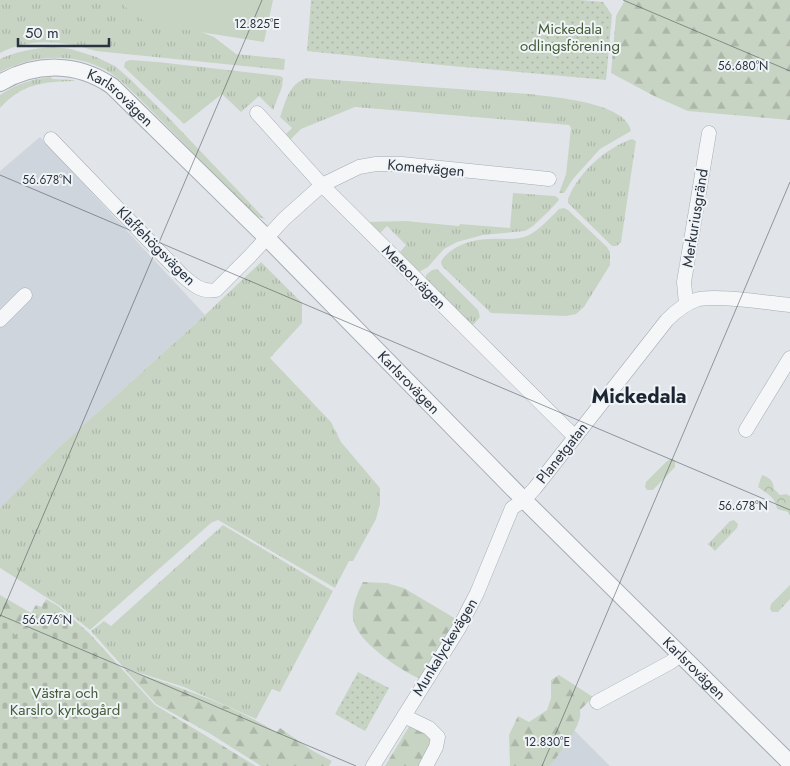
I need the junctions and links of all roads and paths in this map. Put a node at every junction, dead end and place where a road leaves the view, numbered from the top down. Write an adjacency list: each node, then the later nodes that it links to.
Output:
1 (0, 83): 7 (street, Karlsrovägen)
2 (257, 113): 6 (street, Meteorvägen)
3 (708, 133): 9 (street, Merkuriusgränd)
4 (51, 139): 7 (street, Klaffehögsvägen)
5 (549, 179): 6 (street, Kometvägen)
6 (322, 185): 7 (street, Kometvägen); 14 (street, Meteorvägen)
7 (267, 238): 15 (street, Karlsrovägen)
8 (25, 295): 11 (street)
9 (686, 304): 10 (street, Planetgatan); 14 (street, Planetgatan)
10 (790, 305)
11 (0, 320)
12 (790, 358): 13 (street)
13 (746, 430)
14 (575, 438): 15 (street, Planetgatan)
15 (524, 500): 16 (street, Karlsrovägen); 18 (street, Munkalyckevägen)
16 (681, 654): 17 (street); 19 (street, Karlsrovägen)
17 (597, 702)
18 (404, 716): 20 (street, Munkalyckevägen); 21 (street)
19 (790, 763)
20 (373, 766)
21 (426, 766)

